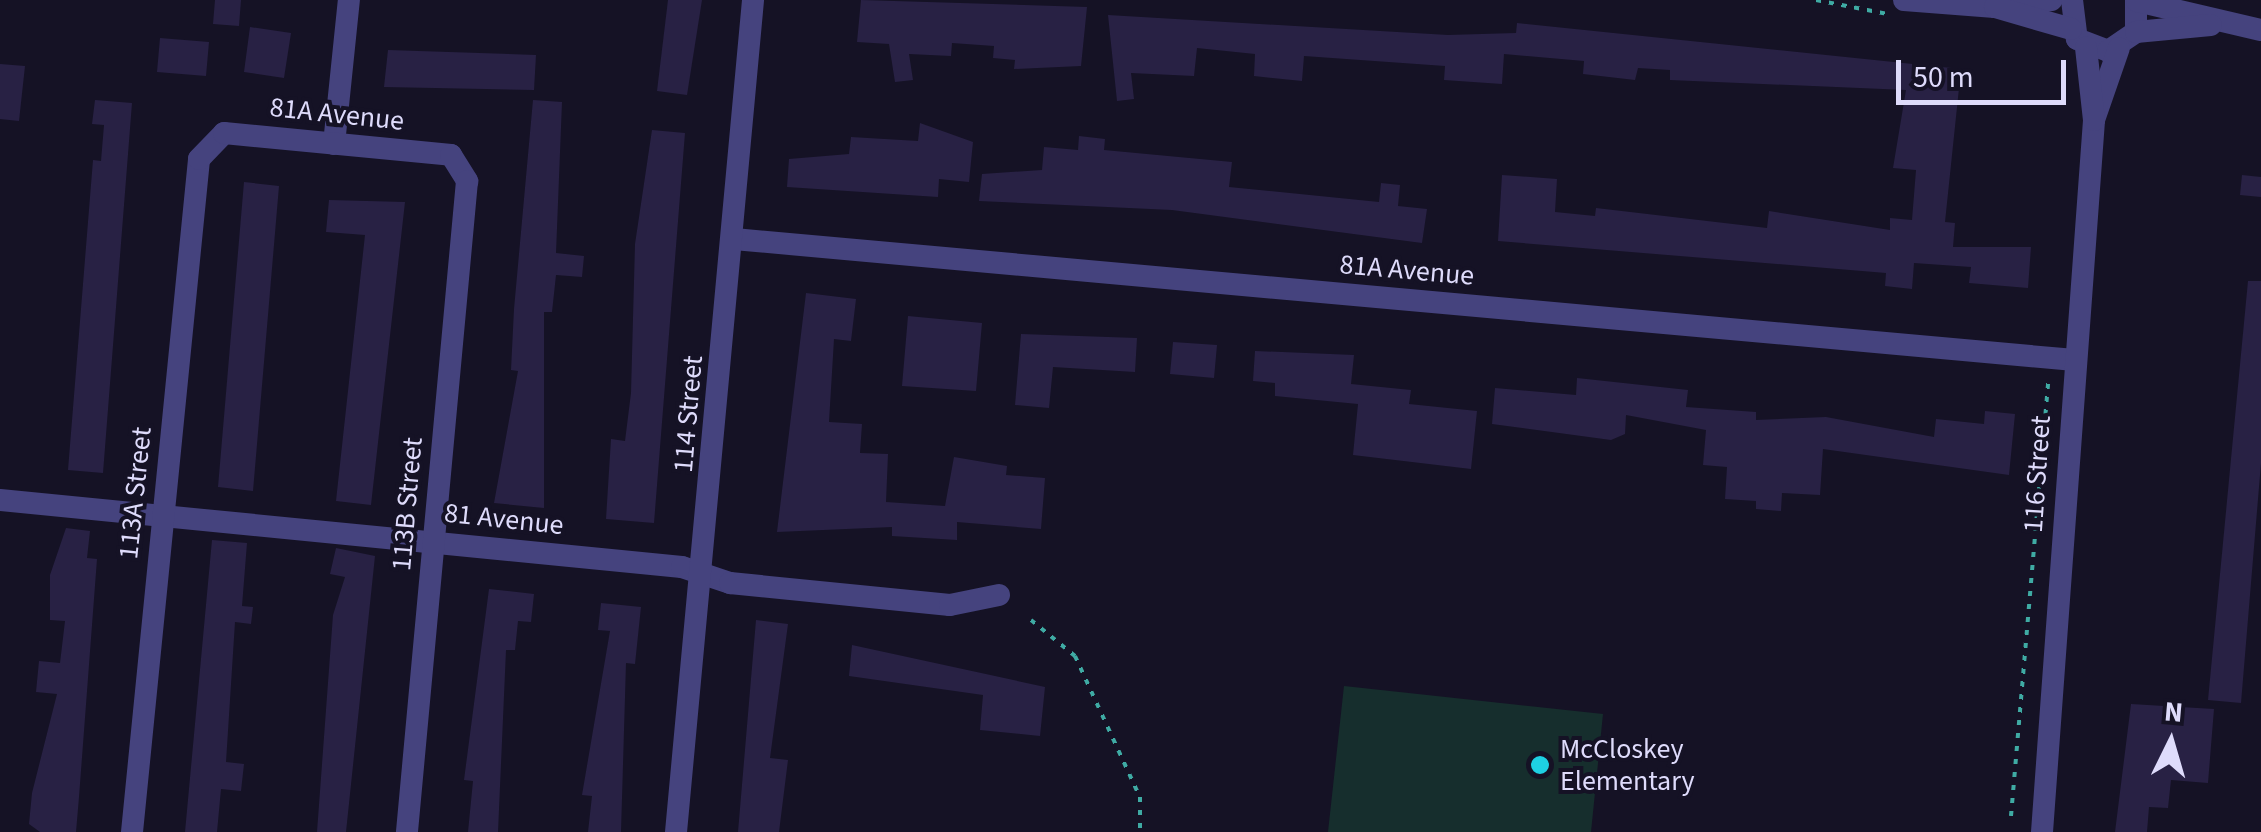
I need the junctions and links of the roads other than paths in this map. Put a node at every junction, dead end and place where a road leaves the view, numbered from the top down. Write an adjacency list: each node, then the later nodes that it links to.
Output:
1 (349, 0): 14 (street)
2 (753, 0): 17 (street, 114 Street)
3 (2052, 0): 7 (street)
4 (2072, 0): 11 (street, 116 Street)
5 (2136, 0): 8 (street); 10 (street)
6 (1900, 7): 7 (street)
7 (1995, 7): 11 (street)
8 (2211, 25): 9 (street); 10 (street)
9 (2261, 30)
10 (2136, 32): 12 (street)
11 (2078, 38): 12 (street); 13 (street, 116 Street)
12 (2119, 48): 13 (street, 116 Street)
13 (2094, 120): 18 (street, 116 Street)
14 (334, 144): 15 (street, 81A Avenue); 16 (street, 81A Avenue)
15 (200, 160): 20 (street, 113A Street)
16 (467, 180): 21 (street, 113B Street)
17 (734, 239): 18 (street, 81A Avenue); 22 (street, 114 Street)
18 (2075, 360): 27 (street, 116 Street)
19 (0, 500): 20 (street, 81 Avenue)
20 (162, 516): 21 (street, 81 Avenue); 24 (street, 113A Street)
21 (433, 542): 22 (street, 81 Avenue); 25 (street, 113B Street)
22 (703, 574): 23 (street, 81 Avenue); 26 (street, 114 Street)
23 (999, 595)
24 (132, 832)
25 (407, 832)
26 (676, 832)
27 (2042, 832)

